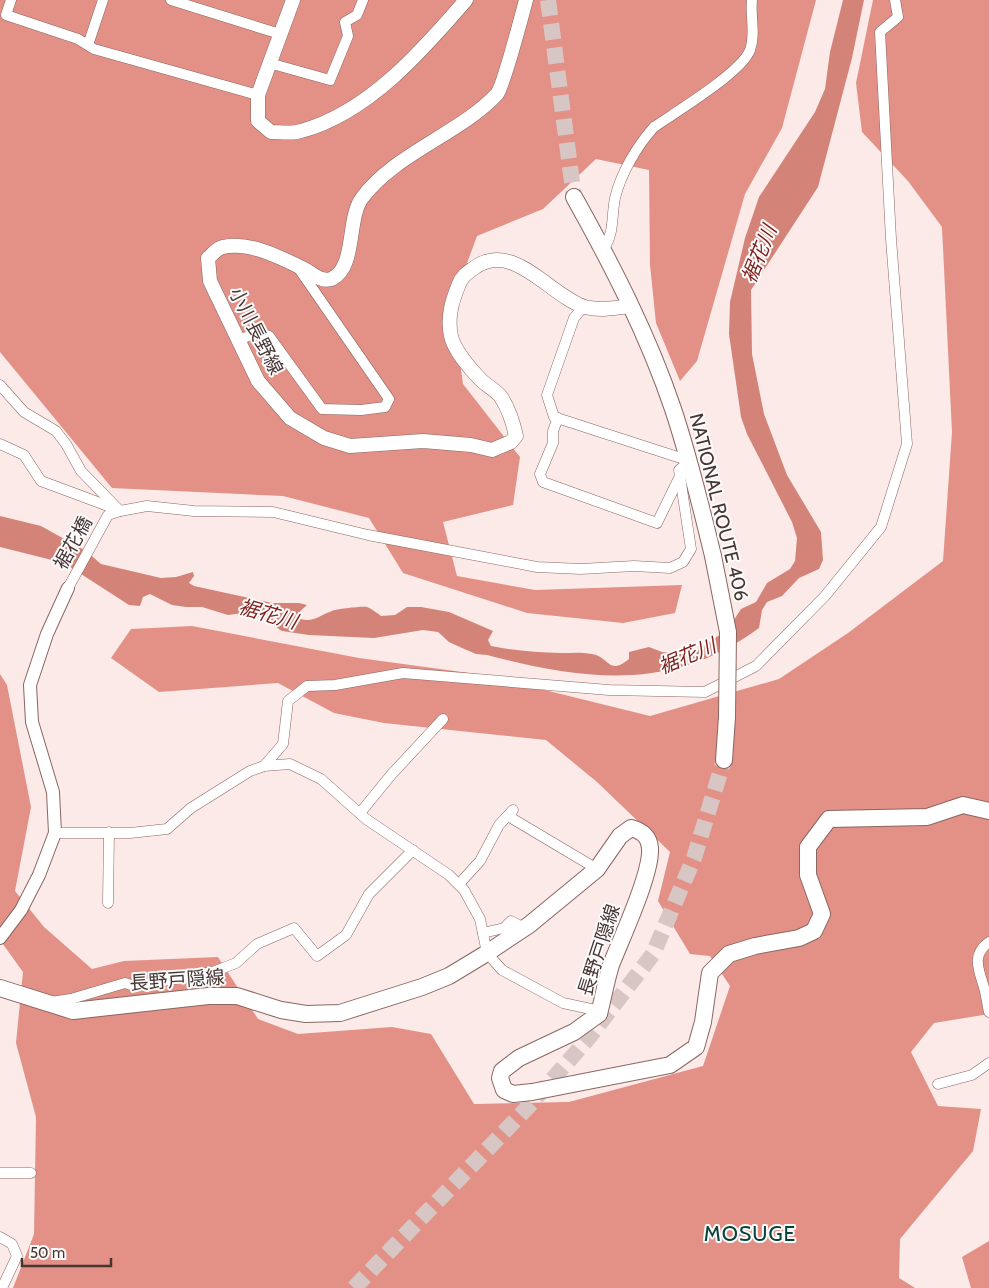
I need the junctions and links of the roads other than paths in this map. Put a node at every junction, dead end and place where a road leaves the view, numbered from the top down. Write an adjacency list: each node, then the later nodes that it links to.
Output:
1 (11, 0): 11 (street)
2 (103, 0): 11 (street)
3 (172, 0): 10 (street)
4 (293, 0): 10 (main road)
5 (363, 0): 12 (street)
6 (466, 0): 13 (main road)
7 (526, 0): 16 (main road, 小川長野線)
8 (752, 0): 15 (street)
9 (895, 0): 29 (street)
10 (280, 34): 12 (main road)
11 (88, 45): 13 (street)
12 (269, 63): 13 (main road)
13 (258, 95)
14 (574, 196): 15 (main road, NATIONAL ROUTE 406)
15 (603, 250): 18 (main road, NATIONAL ROUTE 406)
16 (296, 265): 19 (main road, 小川長野線); 19 (street)
17 (584, 306): 18 (main road, 小川長野線); 19 (main road, 小川長野線); 21 (street)
18 (630, 306): 23 (main road, NATIONAL ROUTE 406)
19 (239, 340)
20 (0, 385): 25 (street)
21 (558, 418): 23 (street); 24 (street)
22 (0, 444): 25 (street)
23 (690, 461): 24 (street); 28 (main road, NATIONAL ROUTE 406, bridge)
24 (679, 478): 25 (street)
25 (120, 511): 26 (street, 裾花橋)
26 (68, 588): 33 (street)
27 (443, 719): 31 (street)
28 (724, 760)
29 (264, 766): 31 (street); 32 (street)
30 (989, 811): 45 (main road, 長野戸隠線)
31 (360, 813): 34 (street)
32 (109, 832): 33 (street); 37 (street)
33 (55, 833): 40 (street)
34 (413, 850): 36 (street); 44 (street)
35 (597, 869): 36 (street); 38 (main road, 長野戸隠線); 45 (main road, 長野戸隠線)
36 (459, 884): 39 (street)
37 (108, 904)
38 (524, 928): 39 (street); 42 (main road, 長野戸隠線)
39 (483, 933): 42 (street)
40 (0, 938)
41 (989, 942): 46 (street)
42 (488, 953): 44 (main road, 長野戸隠線); 45 (street)
43 (0, 988): 44 (main road, 長野戸隠線)
44 (44, 1003)
45 (600, 1011)
46 (989, 1012)
47 (989, 1063): 48 (street)
48 (938, 1084)
49 (0, 1173): 50 (street)
50 (31, 1173)
51 (0, 1237): 52 (street)
52 (2, 1288)

